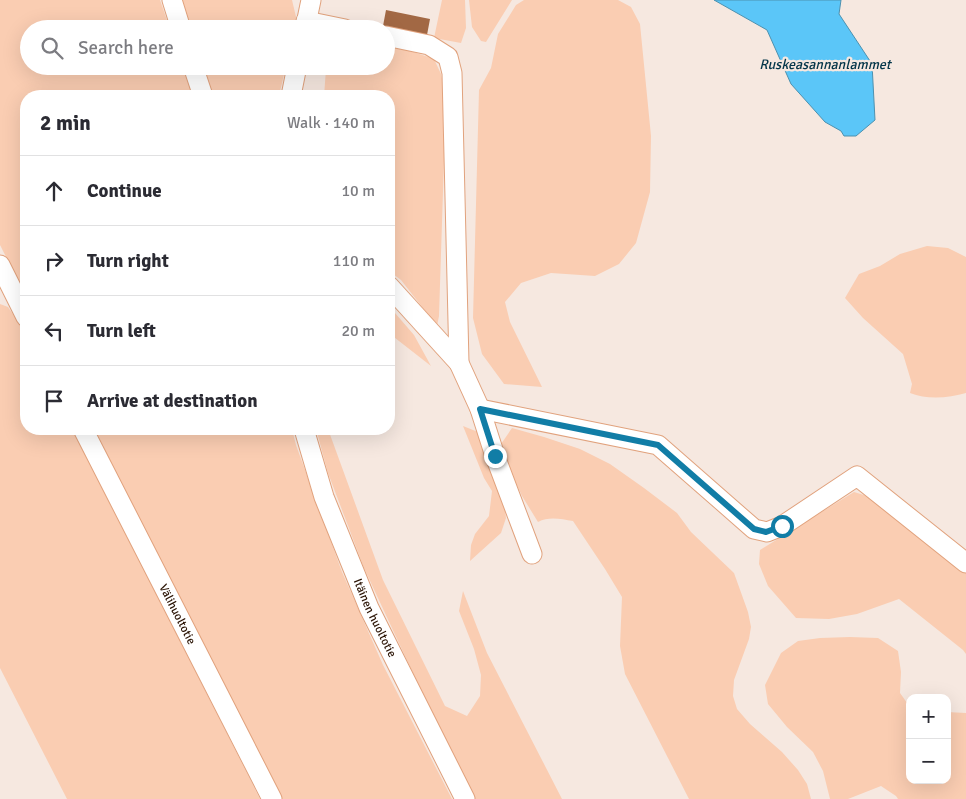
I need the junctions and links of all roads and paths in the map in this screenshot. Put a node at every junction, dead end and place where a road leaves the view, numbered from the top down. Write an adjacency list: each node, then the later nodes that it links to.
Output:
1 (172, 0): 3 (lane)
2 (311, 0): 4 (lane)
3 (179, 20)
4 (307, 20)
5 (395, 38): 13 (lane)
6 (197, 75): 8 (lane)
7 (295, 75): 9 (lane)
8 (201, 90)
9 (292, 90)
10 (1, 268): 12 (lane)
11 (395, 293): 13 (lane)
12 (20, 305)
13 (459, 363): 14 (lane)
14 (480, 409): 17 (lane); 18 (lane)
15 (86, 435): 19 (lane, Välihuoltotie)
16 (306, 435): 20 (lane, Itäinen huoltotie)
17 (532, 554)
18 (966, 563)
19 (272, 799)
20 (465, 799)

